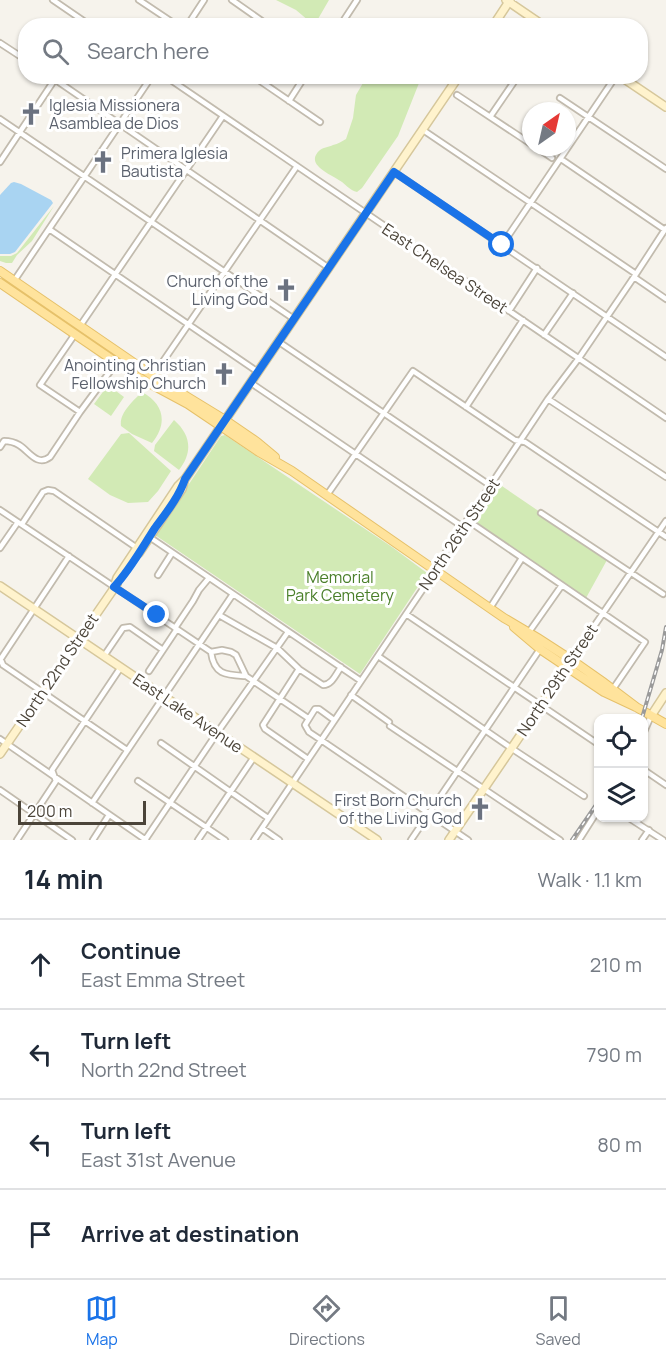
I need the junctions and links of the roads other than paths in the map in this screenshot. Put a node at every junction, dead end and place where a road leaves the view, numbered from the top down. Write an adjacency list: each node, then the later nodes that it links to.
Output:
1 (53, 0): 7 (street)
2 (139, 0): 8 (street)
3 (204, 0): 9 (street)
4 (232, 0): 10 (street)
5 (357, 0): 11 (street)
6 (508, 1): 12 (main road); 13 (main road)
7 (79, 18)
8 (166, 18)
9 (192, 18)
10 (258, 18)
11 (345, 18)
12 (498, 18)
13 (532, 18)
14 (0, 43): 15 (street)
15 (18, 55)
16 (52, 84): 37 (street)
17 (64, 84): 35 (street)
18 (147, 84): 35 (street)
19 (177, 84): 30 (street, East Chelsea Street)
20 (265, 84): 28 (street)
21 (300, 84): 28 (street)
22 (454, 84): 36 (main road, North 22nd Street)
23 (511, 84): 31 (street)
24 (612, 84): 32 (street)
25 (630, 84): 29 (main road)
26 (457, 95): 31 (street)
27 (560, 98): 32 (street)
28 (289, 101): 34 (street)
29 (666, 107)
30 (223, 116): 43 (street, East Chelsea Street); 44 (street)
31 (490, 117): 38 (street)
32 (589, 117): 41 (street); 45 (street)
33 (0, 119): 37 (street)
34 (320, 122)
35 (120, 124): 44 (street); 47 (street)
36 (423, 130): 46 (main road, North 22nd Street); 48 (street)
37 (20, 132): 42 (street); 47 (street)
38 (522, 138)
39 (549, 156): 40 (street)
40 (552, 158)
41 (561, 159): 48 (street); 53 (street)
42 (0, 162)
43 (297, 166): 49 (street, East Chelsea Street); 50 (street)
44 (187, 170): 50 (street); 51 (street)
45 (666, 170)
46 (394, 172): 49 (main road, North 22nd Street); 55 (street)
47 (84, 177): 51 (street); 52 (street)
48 (532, 203): 55 (street); 61 (street)
49 (366, 214): 56 (main road, North 22nd Street); 66 (street, East Chelsea Street)
50 (260, 219): 56 (street); 59 (street)
51 (151, 222): 59 (street); 60 (street)
52 (49, 229): 60 (street); 62 (street)
53 (665, 229): 54 (street, North 26th Street)
54 (663, 238): 61 (street, North 26th Street)
55 (502, 245): 57 (street)
56 (330, 268): 68 (main road, North 22nd Street)
57 (537, 268): 64 (street); 66 (street)
58 (0, 271): 62 (main road)
59 (225, 272): 68 (street); 70 (street)
60 (115, 274): 70 (street); 71 (street)
61 (635, 276): 65 (street); 67 (street, North 26th Street)
62 (14, 281): 71 (main road)
63 (0, 283): 72 (main road)
64 (573, 293): 67 (street); 73 (street)
65 (666, 299)
66 (509, 311): 69 (street, East Chelsea Street)
67 (607, 317): 76 (street); 77 (street, North 26th Street)
68 (294, 319): 75 (main road, North 22nd Street)
69 (523, 320): 73 (street, East Chelsea Street); 83 (street)
70 (189, 324): 79 (street); 80 (street)
71 (80, 326): 74 (main road)
72 (75, 334): 74 (main road); 78 (main road); 84 (street)
73 (544, 335): 77 (street, East Chelsea Street)
74 (102, 341): 78 (main road)
75 (279, 342): 79 (main road, North 22nd Street); 85 (street)
76 (666, 357)
77 (579, 358): 82 (street, North 26th Street); 86 (street, East Chelsea Street)
78 (119, 359): 80 (main road); 84 (street)
79 (258, 372): 81 (main road, North 22nd Street)
80 (151, 380): 87 (main road)
81 (251, 383): 87 (main road, North 22nd Street); 90 (street)
82 (548, 399): 88 (street, North 26th Street); 91 (street)
83 (466, 407): 85 (street); 88 (street)
84 (80, 412): 89 (street)
85 (384, 413): 90 (street); 92 (street)
86 (666, 418)
87 (223, 423): 93 (main road); 101 (main road, North 22nd Street)
88 (521, 441): 92 (street, North 26th Street); 100 (street)
89 (0, 447)
90 (356, 454): 93 (street); 99 (street)
91 (666, 477)
92 (491, 486): 96 (street, North 26th Street)
93 (327, 495): 108 (main road)
94 (0, 510): 98 (street)
95 (542, 513): 109 (street)
96 (467, 520): 99 (street, North 26th Street); 107 (street)
97 (666, 521): 100 (street, North 29th Street)
98 (20, 523): 103 (street); 104 (street); 106 (street)
99 (463, 527): 108 (street, North 26th Street)
100 (658, 532): 102 (street); 109 (street, North 29th Street)
101 (147, 536): 104 (main road, North 22nd Street); 105 (street)
102 (666, 537)
103 (0, 548)
104 (139, 549): 114 (main road, North 22nd Street)
105 (172, 553): 110 (street); 111 (street)
106 (69, 556): 114 (street); 117 (street)
107 (522, 558): 112 (street); 118 (street)
108 (435, 570): 118 (main road); 120 (street, North 26th Street)
109 (631, 572): 116 (street); 119 (street, North 29th Street)
110 (158, 575)
111 (209, 578): 115 (street); 123 (street)
112 (562, 585): 119 (street); 125 (street)
113 (0, 586): 117 (main road, East Lake Avenue)
114 (114, 587): 123 (street); 126 (main road, North 22nd Street)
115 (233, 594): 121 (street); 124 (street)
116 (663, 594)
117 (34, 608): 126 (main road, East Lake Avenue); 134 (street)
118 (490, 608): 122 (main road)
119 (603, 613): 135 (street, North 29th Street); 144 (street)
120 (406, 614): 133 (street, North 26th Street); 143 (street)
121 (219, 615): 127 (street); 128 (street)
122 (504, 618): 125 (main road); 129 (main road)
123 (176, 628): 127 (street); 130 (street)
124 (288, 632): 128 (street); 136 (street)
125 (529, 632): 135 (main road)
126 (78, 639): 132 (main road, East Lake Avenue); 145 (main road, North 22nd Street)
127 (199, 644): 131 (street); 148 (street)
128 (277, 648): 138 (street); 141 (street)
129 (540, 649): 135 (main road); 143 (street)
130 (163, 650): 132 (street); 139 (street)
131 (210, 652): 140 (street); 140 (street)
132 (104, 656): 137 (main road, East Lake Avenue)
133 (378, 656): 142 (street, North 26th Street); 158 (street)
134 (0, 659): 145 (street)
135 (569, 664): 144 (main road); 150 (main road, North 29th Street); 151 (main road)
136 (340, 667): 138 (street); 142 (street)
137 (120, 668): 148 (main road, East Lake Avenue); 155 (street)
138 (299, 669): 149 (street)
139 (149, 671)
140 (246, 676): 141 (street)
141 (254, 681): 149 (street); 159 (street)
142 (361, 681): 147 (street, North 26th Street)
143 (515, 688): 150 (street); 158 (street)
144 (613, 689): 151 (main road)
145 (42, 692): 155 (street); 162 (main road, North 22nd Street)
146 (666, 693): 152 (main road)
147 (351, 695): 154 (street, North 26th Street); 170 (street)
148 (163, 696): 159 (main road, East Lake Avenue); 165 (street)
149 (280, 698): 153 (street); 168 (street)
150 (540, 705): 161 (street); 164 (main road, North 29th Street)
151 (636, 706): 152 (main road)
152 (651, 716): 156 (street); 157 (main road)
153 (308, 718): 154 (street); 160 (street)
154 (334, 720): 160 (street, North 26th Street)
155 (85, 721): 165 (street); 172 (street)
156 (648, 723)
157 (666, 724)
158 (486, 730): 164 (street); 170 (street)
159 (217, 733): 167 (main road, East Lake Avenue); 169 (street)
160 (321, 741): 168 (street, North 26th Street); 183 (street)
161 (594, 741)
162 (3, 742): 166 (main road, North 22nd Street); 172 (street)
163 (161, 744): 169 (street)
164 (511, 748): 176 (main road, North 29th Street); 179 (street)
165 (127, 750): 180 (street)
166 (0, 754)
167 (254, 757): 174 (main road, East Lake Avenue); 178 (street)
168 (308, 759): 174 (street, North 26th Street)
169 (194, 766): 178 (street); 181 (street)
170 (458, 772): 176 (street); 183 (street)
171 (648, 773): 175 (street)
172 (53, 776): 180 (street); 182 (street)
173 (138, 781): 181 (street)
174 (292, 783): 186 (street, North 26th Street); 200 (main road, East Lake Avenue)
175 (666, 785)
176 (484, 789): 191 (main road, North 29th Street); 204 (street)
177 (0, 790): 182 (street)
178 (230, 793): 186 (street); 188 (street)
179 (584, 796)
180 (92, 803): 184 (street)
181 (170, 803): 188 (street); 195 (street)
182 (33, 813): 192 (street); 193 (street)
183 (429, 814): 191 (street); 201 (street)
184 (109, 815): 194 (street); 195 (street)
185 (594, 816): 205 (street)
186 (268, 818): 189 (street, North 26th Street)
187 (636, 822): 190 (street)
188 (207, 827): 196 (street); 197 (street)
189 (262, 828): 198 (street, North 26th Street); 199 (street)
190 (649, 830): 206 (street); 207 (street)
191 (455, 831): 202 (main road, North 29th Street); 203 (street)
192 (17, 840)
193 (72, 840)
194 (93, 840)
195 (145, 840)
196 (198, 840)
197 (225, 840)
198 (254, 840)
199 (279, 840)
200 (377, 840)
201 (411, 840)
202 (449, 840)
203 (468, 840)
204 (560, 840)
205 (579, 840)
206 (642, 840)
207 (663, 840)

